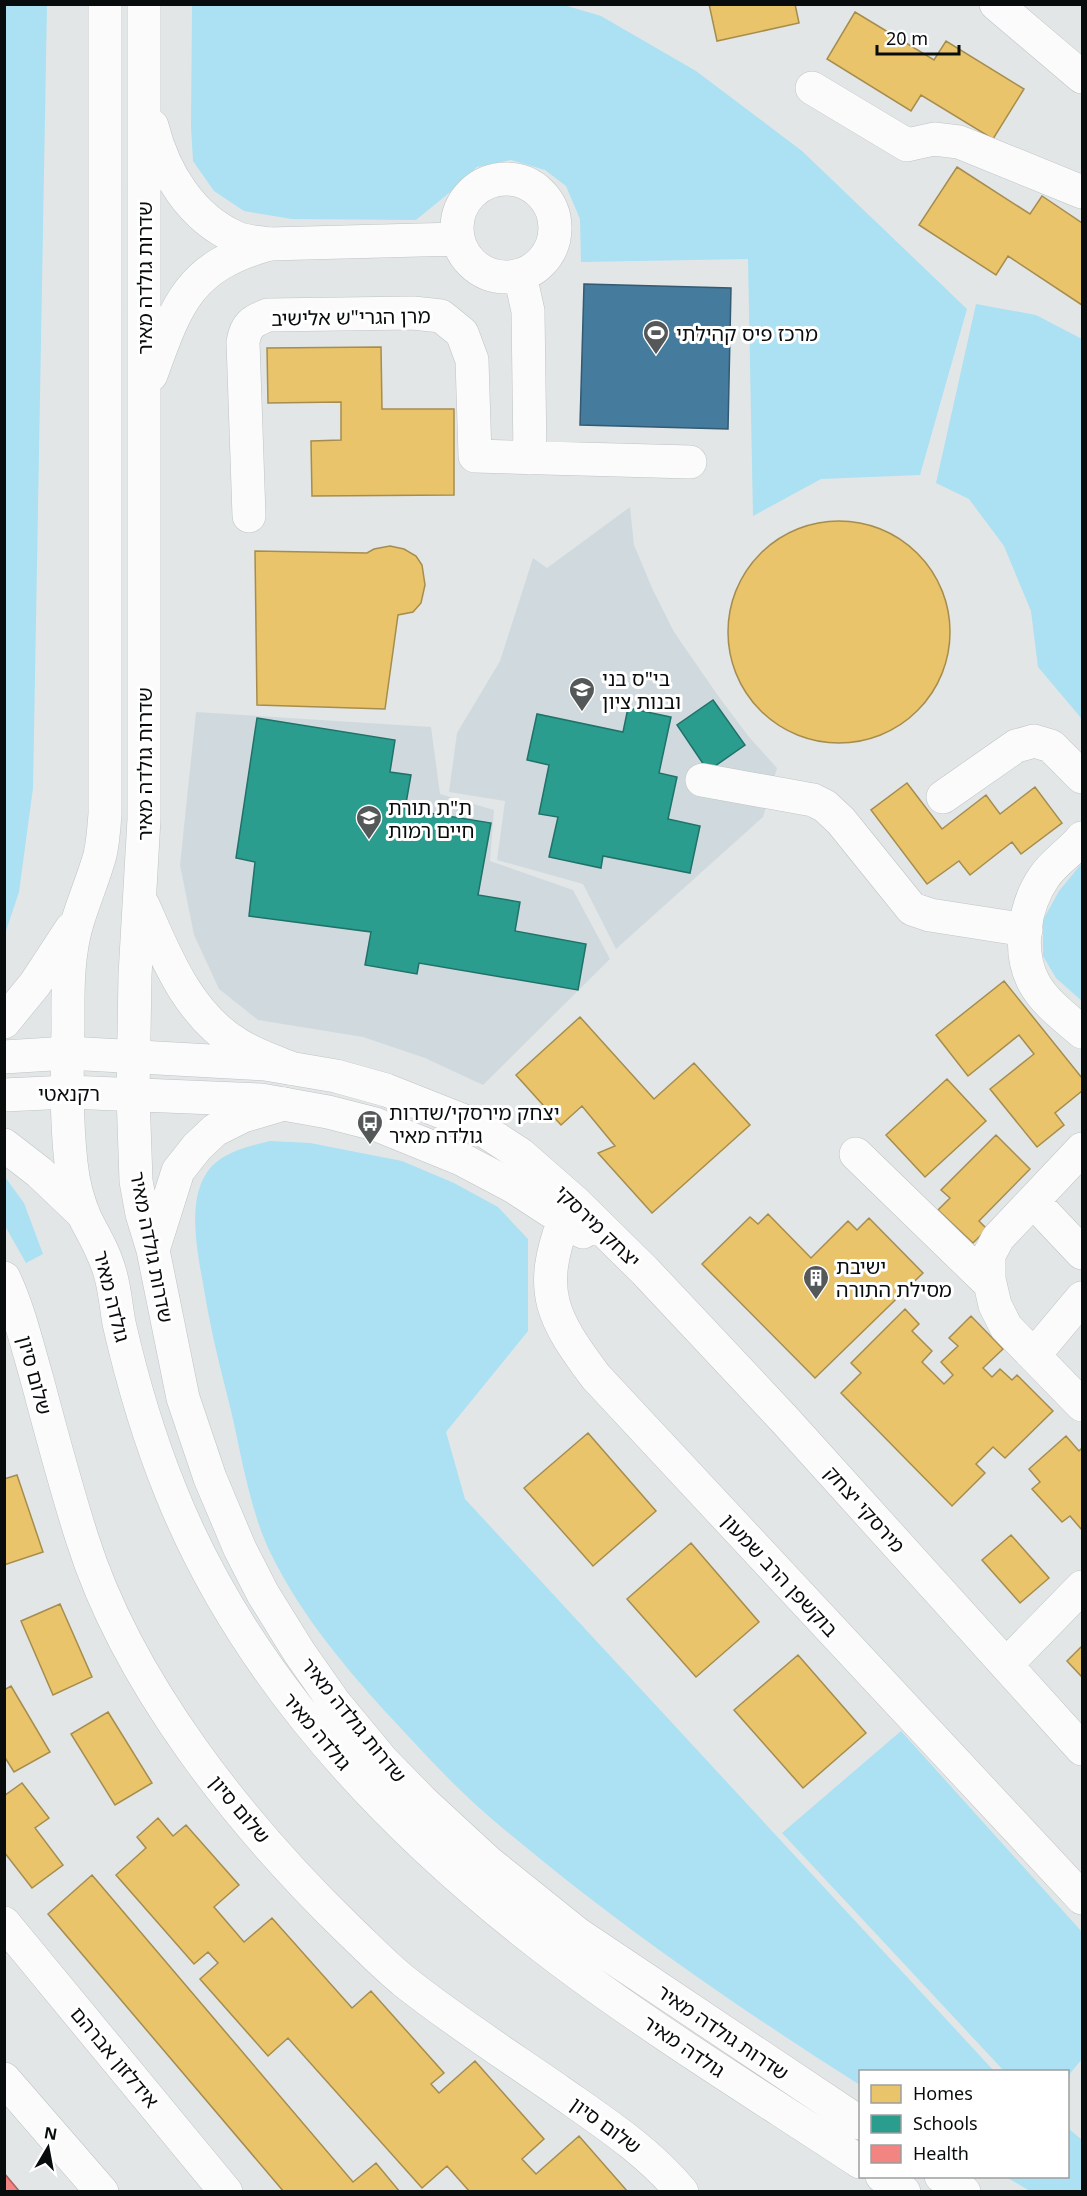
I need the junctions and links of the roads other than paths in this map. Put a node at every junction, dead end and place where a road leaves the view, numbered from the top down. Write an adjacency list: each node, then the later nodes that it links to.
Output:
1 (105, 4): 20 (street, שדרות גולדה מאיר)
2 (144, 4): 6 (street, שדרות גולדה מאיר)
3 (996, 4): 4 (street)
4 (1083, 77)
5 (812, 88): 7 (street)
6 (144, 96): 9 (street); 11 (street, שדרות גולדה מאיר)
7 (1083, 192)
8 (458, 240): 9 (street); 10 (street); 10 (street)
9 (269, 244): 11 (street)
10 (520, 275): 12 (street)
11 (144, 396): 19 (street, שדרות גולדה מאיר)
12 (530, 458): 13 (street, מרן הגרי"ש אלישיב); 14 (street, מרן הגרי"ש אלישיב)
13 (690, 462)
14 (249, 516)
15 (1083, 777): 17 (street)
16 (702, 780): 21 (street)
17 (943, 797)
18 (1083, 838): 21 (street)
19 (141, 900): 25 (street, שדרות גולדה מאיר); 27 (street)
20 (78, 917): 22 (street); 24 (street, שדרות גולדה מאיר)
21 (1026, 930): 23 (street)
22 (4, 1022)
23 (1083, 1032)
24 (68, 1053): 25 (street, רקנאטי); 26 (street, רקנאטי); 28 (street, שדרות גולדה מאיר)
25 (132, 1056): 27 (street, יצחק מירסקי); 29 (street, שדרות גולדה מאיר)
26 (4, 1057)
27 (290, 1068): 40 (street, יצחק מירסקי)
28 (68, 1092): 29 (street, רקנאטי); 30 (street, רקנאטי); 36 (street, גולדה מאיר)
29 (133, 1094): 31 (street, יצחק מירסקי); 38 (street, שדרות גולדה מאיר)
30 (4, 1095)
31 (284, 1104): 37 (street, יצחק מירסקי); 38 (street)
32 (4, 1145): 36 (street)
33 (1083, 1149): 35 (street)
34 (856, 1154): 42 (street)
35 (1033, 1201): 39 (street); 42 (street)
36 (85, 1216): 53 (street, גולדה מאיר)
37 (564, 1220): 40 (street, יצחק מירסקי); 49 (street, בוקשפן הרב שמעון)
38 (153, 1250): 52 (street, שדרות גולדה מאיר)
39 (1083, 1253)
40 (645, 1271): 47 (street, מירסקי יצחק)
41 (4, 1278): 58 (street, שלום סיון)
42 (990, 1284): 44 (street)
43 (1083, 1298): 44 (street)
44 (1034, 1355): 45 (street)
45 (1083, 1405)
46 (1083, 1587): 47 (street)
47 (1006, 1665): 48 (street, מירסקי יצחק)
48 (1083, 1749)
49 (1083, 1899)
50 (4, 1923): 57 (street, אידלזון אברהם)
51 (4, 2079): 56 (street)
52 (859, 2122)
53 (859, 2161)
54 (885, 2178): 59 (street)
55 (944, 2178): 60 (street)
56 (102, 2192)
57 (226, 2192)
58 (682, 2192)
59 (904, 2192)
60 (964, 2192)

